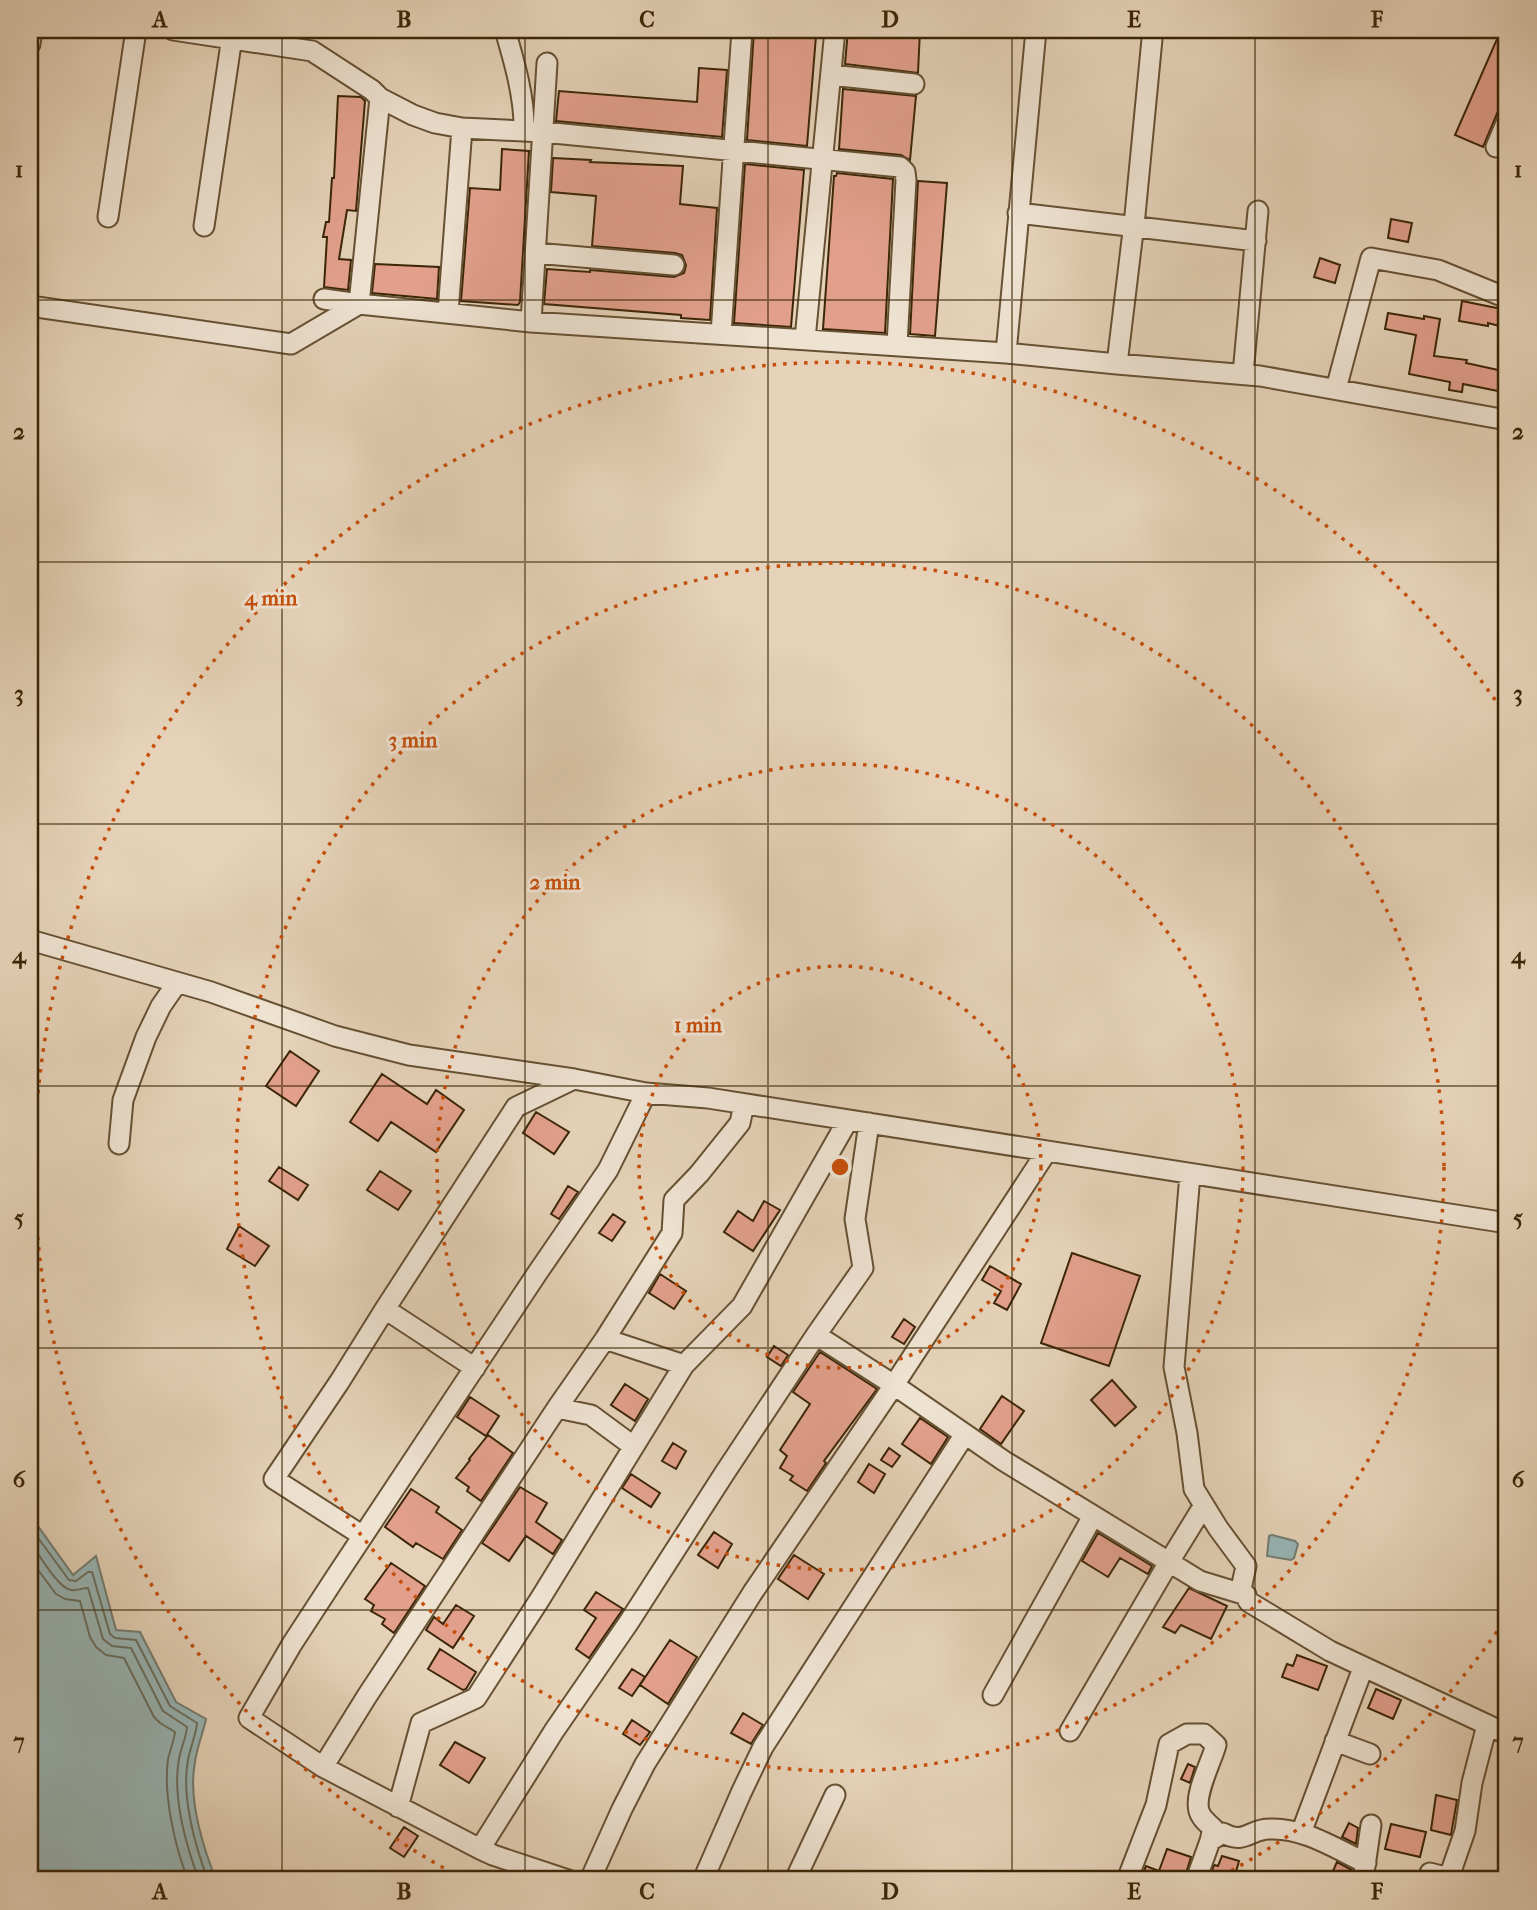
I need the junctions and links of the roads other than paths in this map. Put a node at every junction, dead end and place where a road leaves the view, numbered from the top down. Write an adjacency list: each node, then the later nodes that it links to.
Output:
1 (32, 30): 10 (street)
2 (136, 30): 23 (street)
3 (173, 30): 8 (street)
4 (505, 30): 17 (street)
5 (742, 30): 19 (street)
6 (835, 30): 12 (street)
7 (1036, 30): 22 (street)
8 (233, 34): 14 (street); 24 (street)
9 (1152, 38): 25 (street)
10 (30, 44)
11 (547, 63): 17 (street)
12 (831, 75): 13 (street); 20 (street)
13 (914, 84)
14 (380, 98): 16 (street); 31 (street)
15 (1507, 121): 18 (street)
16 (462, 128): 17 (street); 33 (street)
17 (533, 132): 19 (street); 27 (street)
18 (1496, 147)
19 (734, 150): 20 (street); 35 (street)
20 (822, 160): 36 (street); 37 (street)
21 (1258, 211): 26 (street)
22 (1018, 213): 25 (street); 38 (street)
23 (108, 218)
24 (204, 226)
25 (1133, 226): 26 (street); 39 (street)
26 (1256, 241): 40 (street)
27 (535, 253): 28 (street); 34 (street)
28 (674, 265)
29 (1507, 298): 41 (street)
30 (324, 299): 31 (street)
31 (359, 304): 32 (street); 33 (street)
32 (30, 306)
33 (448, 313): 34 (street)
34 (531, 321): 35 (street)
35 (721, 334): 36 (street)
36 (805, 339): 37 (street)
37 (897, 345): 38 (street)
38 (1006, 353): 39 (street)
39 (1117, 364): 40 (street)
40 (1243, 374): 41 (street)
41 (1336, 389): 42 (street)
42 (1507, 419)
43 (30, 940): 44 (street)
44 (177, 982): 45 (street); 50 (street)
45 (574, 1079): 46 (street); 54 (street)
46 (646, 1093): 47 (street); 58 (street)
47 (744, 1104): 48 (street); 56 (street)
48 (848, 1120): 49 (street); 57 (street)
49 (869, 1124): 51 (street); 55 (street)
50 (119, 1144)
51 (1047, 1151): 52 (street); 59 (street)
52 (1190, 1174): 53 (street); 63 (street)
53 (1507, 1223)
54 (385, 1309): 58 (street); 65 (street)
55 (816, 1335): 59 (street); 81 (street)
56 (606, 1339): 57 (street); 60 (street)
57 (684, 1365): 62 (street)
58 (475, 1368): 65 (street)
59 (894, 1385): 61 (street); 85 (street)
60 (557, 1408): 62 (street); 75 (street)
61 (965, 1434): 64 (street); 86 (street)
62 (633, 1446): 77 (street)
63 (1204, 1505): 66 (street); 67 (street)
64 (1093, 1516): 66 (street); 69 (street)
65 (363, 1536): 75 (street)
66 (1169, 1562): 67 (street); 71 (street)
67 (1245, 1595): 68 (street)
68 (1363, 1668): 70 (street); 73 (street)
69 (993, 1695)
70 (1487, 1725): 72 (street); 83 (street)
71 (1070, 1731)
72 (1507, 1734)
73 (1335, 1741): 74 (street); 79 (street)
74 (1370, 1755)
75 (323, 1767): 77 (street)
76 (835, 1795): 87 (street)
77 (398, 1807): 81 (street)
78 (1371, 1825): 82 (street)
79 (1301, 1833): 80 (street); 82 (street)
80 (1210, 1841): 88 (street); 89 (street)
81 (480, 1849): 84 (street)
82 (1364, 1872)
83 (1442, 1877)
84 (568, 1880)
85 (590, 1880)
86 (703, 1880)
87 (795, 1880)
88 (1127, 1880)
89 (1196, 1880)

